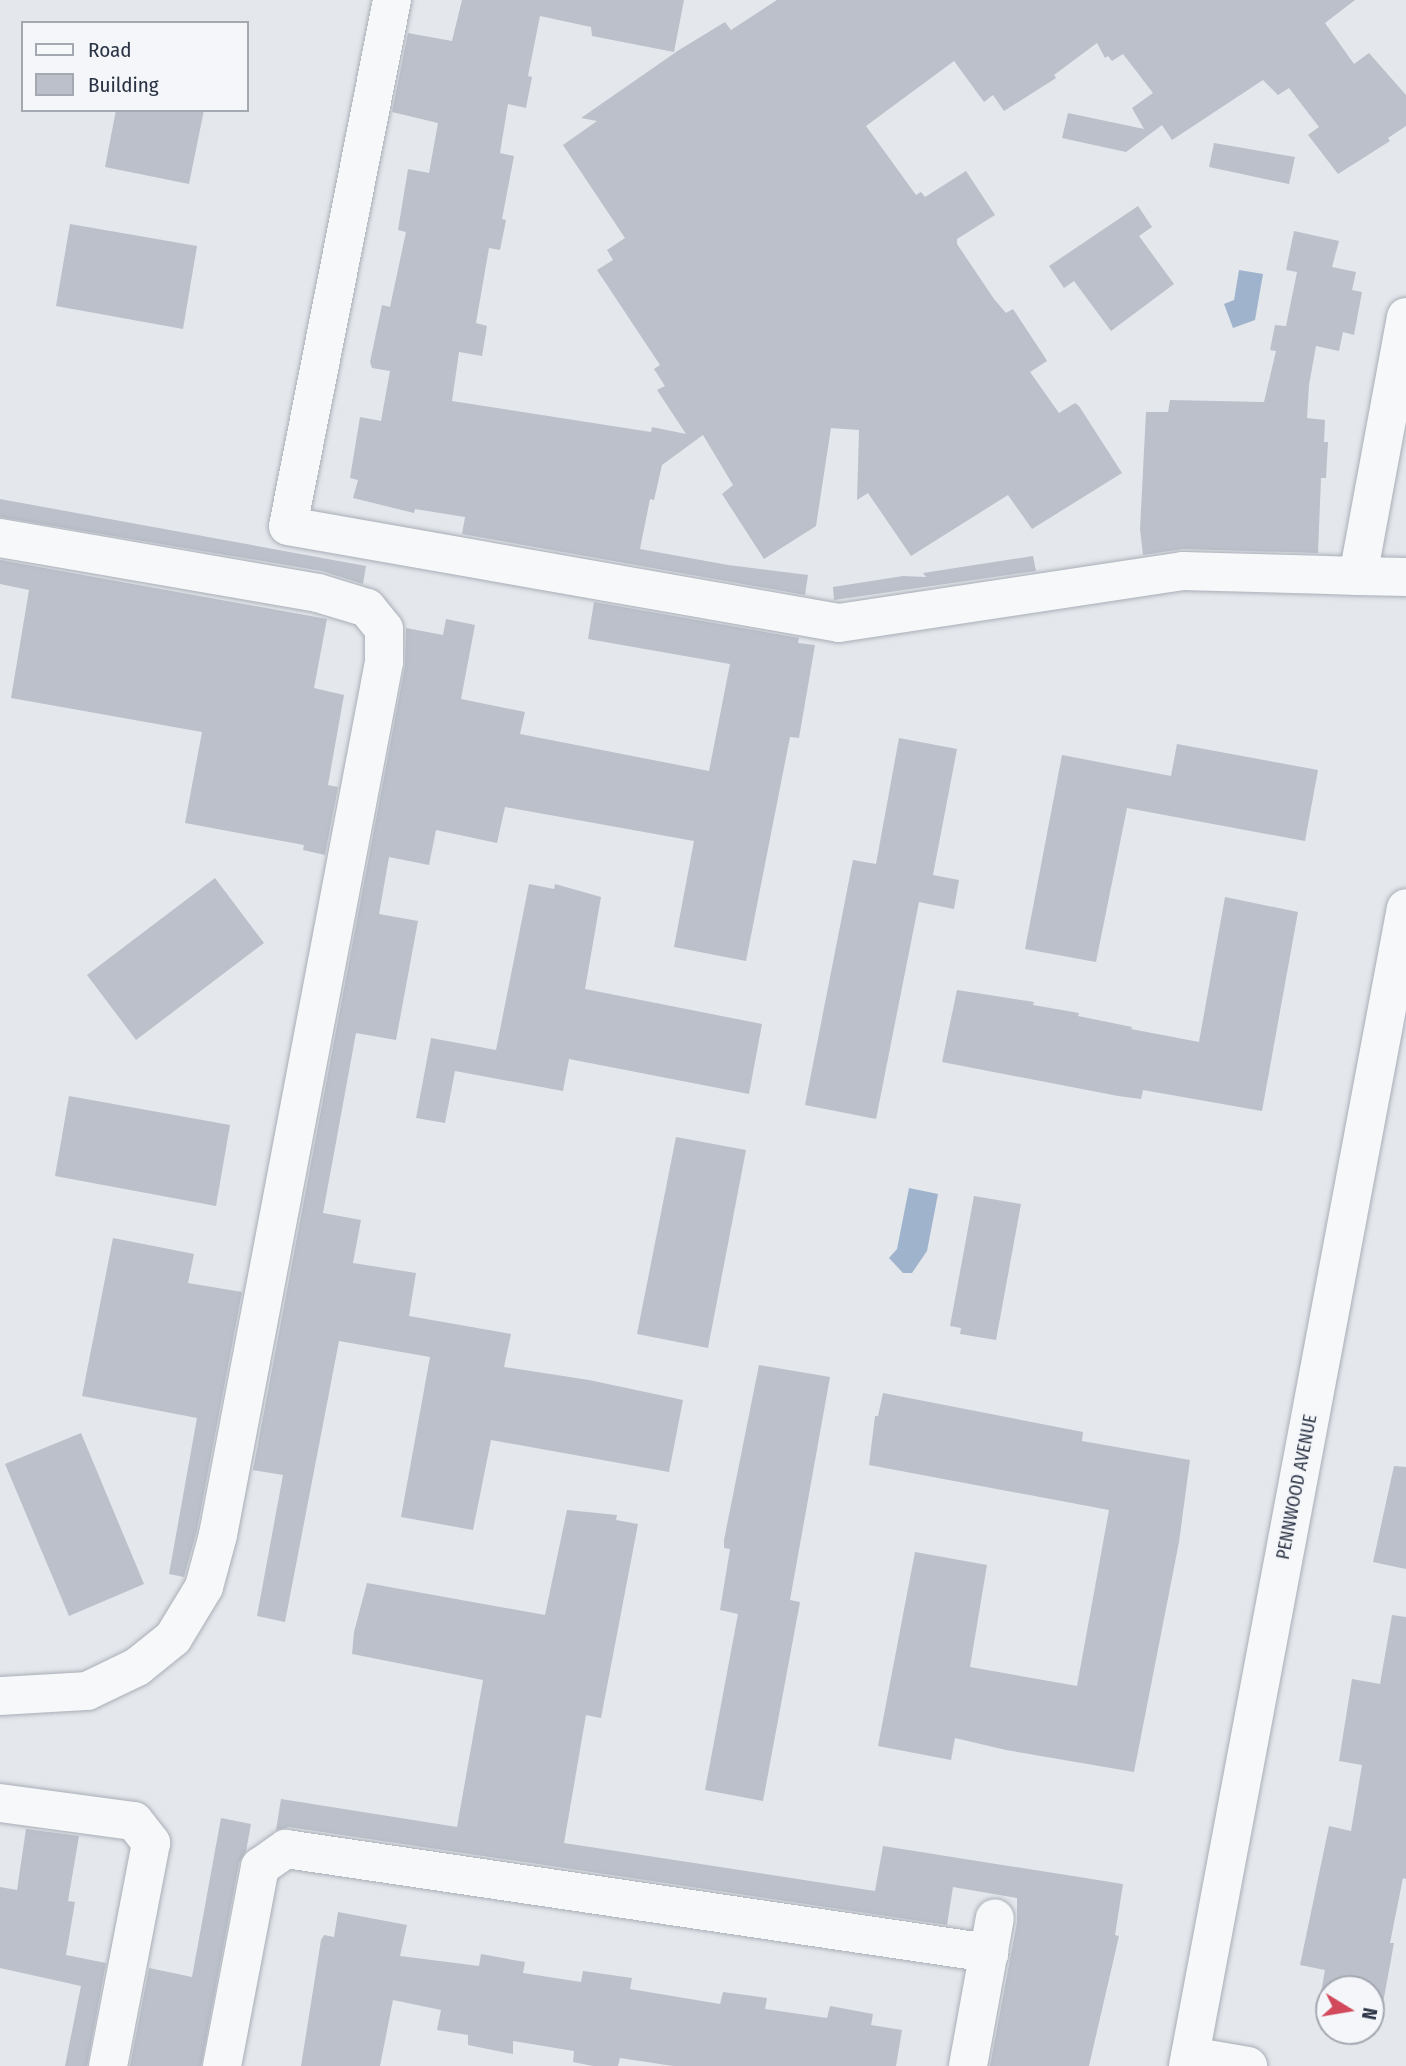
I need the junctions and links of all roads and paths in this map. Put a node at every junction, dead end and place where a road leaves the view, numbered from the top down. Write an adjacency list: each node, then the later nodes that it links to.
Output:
1 (393, 0): 4 (street)
2 (1406, 317): 4 (street)
3 (0, 538): 7 (street)
4 (1358, 576): 5 (street)
5 (1406, 578)
6 (1406, 908): 9 (street, PENNWOOD AVENUE)
7 (0, 1696)
8 (0, 1804): 10 (street)
9 (1189, 2061): 13 (street)
10 (108, 2066)
11 (222, 2066): 12 (street)
12 (968, 2066)
13 (1248, 2066)

